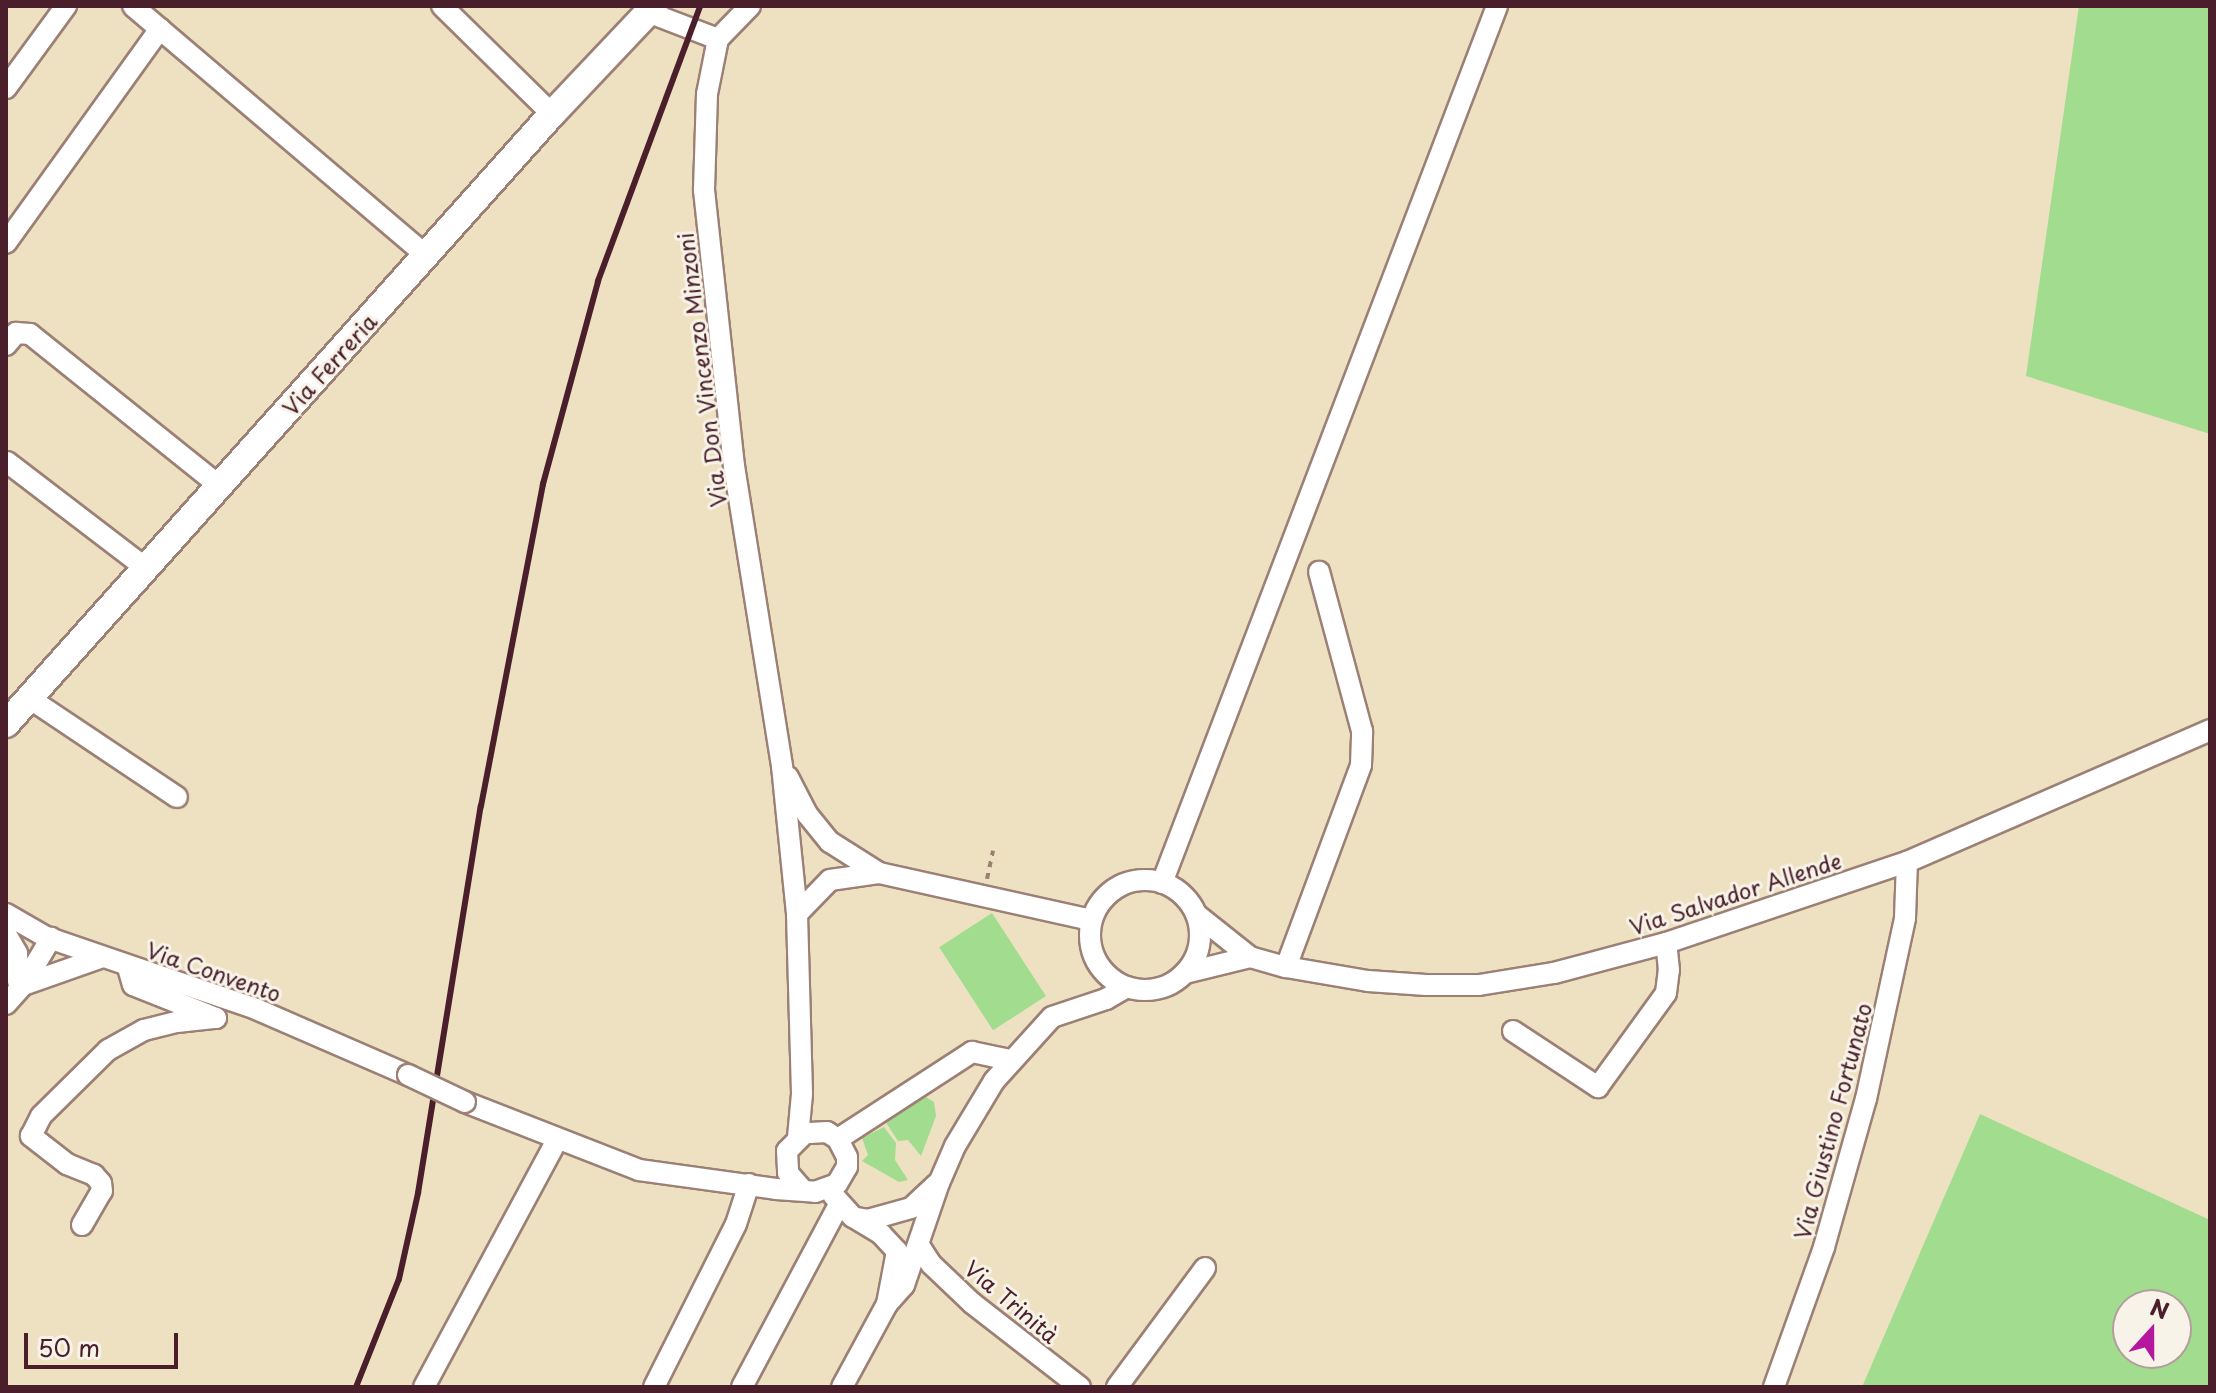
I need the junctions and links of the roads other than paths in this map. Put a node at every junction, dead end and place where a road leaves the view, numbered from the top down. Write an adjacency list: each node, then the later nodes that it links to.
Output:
1 (66, 6): 9 (street)
2 (133, 6): 7 (street)
3 (442, 6): 10 (street)
4 (750, 6): 8 (street)
5 (1497, 6): 25 (street)
6 (652, 10): 8 (street); 10 (main road, Via Ferreria)
7 (160, 29): 11 (street); 12 (street)
8 (718, 39): 21 (street, Via Don Vincenzo Minzoni)
9 (6, 88)
10 (552, 114): 12 (main road, Via Ferreria)
11 (6, 243)
12 (426, 255): 15 (main road, Via Ferreria)
13 (6, 345): 15 (street)
14 (6, 462): 16 (street)
15 (221, 487): 16 (main road, Via Ferreria)
16 (147, 569): 18 (main road, Via Ferreria)
17 (1319, 572): 36 (street)
18 (29, 698): 19 (main road, Via Ferreria); 22 (street)
19 (6, 724)
20 (2210, 730): 23 (street, Via Salvador Allende)
21 (782, 766): 24 (street, Via Don Vincenzo Minzoni); 27 (street, Via Don Vincenzo Minzoni)
22 (177, 797)
23 (1907, 862): 33 (street, Via Salvador Allende); 67 (street, Via Giustino Fortunato)
24 (879, 873): 27 (street); 29 (street)
25 (1162, 883): 28 (street); 29 (street)
26 (6, 914): 32 (street, Via Convento)
27 (797, 914): 48 (street, Via Don Vincenzo Minzoni)
28 (1196, 914): 34 (street, Via Salvador Allende); 38 (street)
29 (1091, 920): 39 (street)
30 (6, 925): 32 (street)
31 (6, 934): 40 (street)
32 (48, 938): 35 (street, Via Convento); 40 (street)
33 (1666, 943): 36 (street, Via Salvador Allende); 46 (street)
34 (1250, 957): 36 (street, Via Salvador Allende); 38 (street, Via Salvador Allende)
35 (100, 958): 37 (street, Via Convento); 40 (street)
36 (1286, 967)
37 (128, 968): 41 (street); 43 (street, Via Convento)
38 (1185, 973): 39 (street)
39 (1127, 987): 47 (street)
40 (16, 988): 42 (street)
41 (153, 993): 44 (street); 45 (street)
42 (6, 1004)
43 (256, 1009): 44 (street); 51 (street, Via Convento, bridge)
44 (216, 1018): 45 (street)
45 (166, 1024): 57 (street)
46 (1513, 1031)
47 (1010, 1060): 49 (street); 53 (street)
48 (802, 1094): 49 (street, Via Don Vincenzo Minzoni); 50 (street, Via Don Vincenzo Minzoni)
49 (829, 1135): 50 (street); 56 (street)
50 (798, 1137): 52 (street)
51 (557, 1140): 54 (street); 61 (street)
52 (785, 1159): 54 (street); 55 (street)
53 (939, 1183): 56 (street); 58 (street)
54 (749, 1184): 55 (street); 62 (street)
55 (802, 1189): 56 (street)
56 (840, 1203): 60 (street); 63 (street)
57 (82, 1225)
58 (920, 1247): 60 (street); 65 (street, Via Trinità)
59 (1205, 1268): 66 (street)
60 (887, 1304): 64 (street)
61 (424, 1387)
62 (654, 1387)
63 (742, 1387)
64 (842, 1387)
65 (1080, 1387)
66 (1117, 1387)
67 (1774, 1387)

